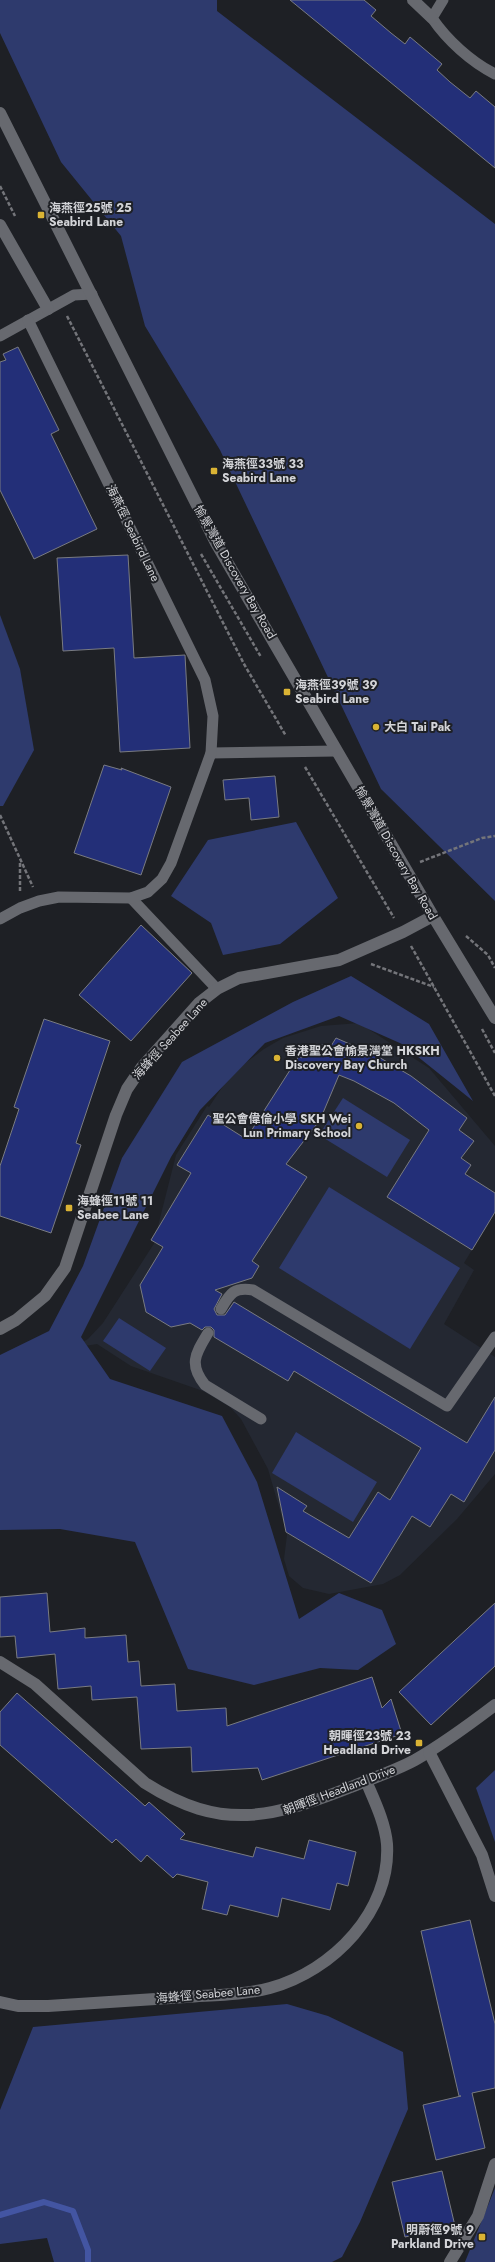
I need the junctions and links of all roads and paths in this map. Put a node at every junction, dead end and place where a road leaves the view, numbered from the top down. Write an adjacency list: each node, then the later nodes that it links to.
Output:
1 (413, 0): 3 (street)
2 (444, 0): 3 (lane)
3 (432, 18): 4 (lane)
4 (495, 74)
5 (0, 113): 9 (street, 愉景灣道 Discovery Bay Road)
6 (0, 186): 7 (path)
7 (18, 220)
8 (0, 225): 11 (street)
9 (92, 294): 10 (lane); 14 (street, 愉景灣道 Discovery Bay Road)
10 (60, 303): 11 (lane); 15 (path)
11 (48, 309): 12 (lane)
12 (28, 320): 13 (lane); 16 (lane, 海燕徑 Seabird Lane)
13 (0, 336)
14 (336, 751): 15 (lane); 24 (street, 愉景灣道 Discovery Bay Road)
15 (296, 752): 16 (lane); 26 (path)
16 (211, 753): 21 (lane, 海燕徑 Seabird Lane)
17 (0, 815): 20 (path)
18 (495, 836): 19 (path)
19 (440, 854)
20 (20, 861): 22 (path); 23 (path)
21 (131, 898): 22 (lane, 海燕徑 Seabird Lane); 31 (lane)
22 (39, 901): 23 (lane, 海燕徑 Seabird Lane)
23 (20, 908): 25 (lane, 海燕徑 Seabird Lane)
24 (433, 916): 26 (street, 海蜂徑 Seabee Lane); 32 (street, 愉景灣道 Discovery Bay Road)
25 (0, 919)
26 (403, 932): 30 (path); 31 (street, 海蜂徑 Seabee Lane)
27 (464, 935): 29 (path)
28 (368, 962): 30 (path)
29 (495, 968)
30 (434, 987): 33 (path)
31 (218, 989): 35 (street, 海蜂徑 Seabee Lane)
32 (495, 1018)
33 (495, 1096)
34 (221, 1309): 37 (lane)
35 (0, 1329)
36 (208, 1333): 38 (lane)
37 (495, 1337)
38 (261, 1419)
39 (0, 1662): 42 (street, 朝暉徑 Headland Drive)
40 (495, 1705): 41 (street, 朝暉徑 Headland Drive)
41 (429, 1752): 42 (street, 朝暉徑 Headland Drive); 43 (street)
42 (366, 1780): 44 (street, 海蜂徑 Seabee Lane)
43 (495, 1896)
44 (0, 2002)
45 (495, 2164): 46 (street)
46 (450, 2262)

